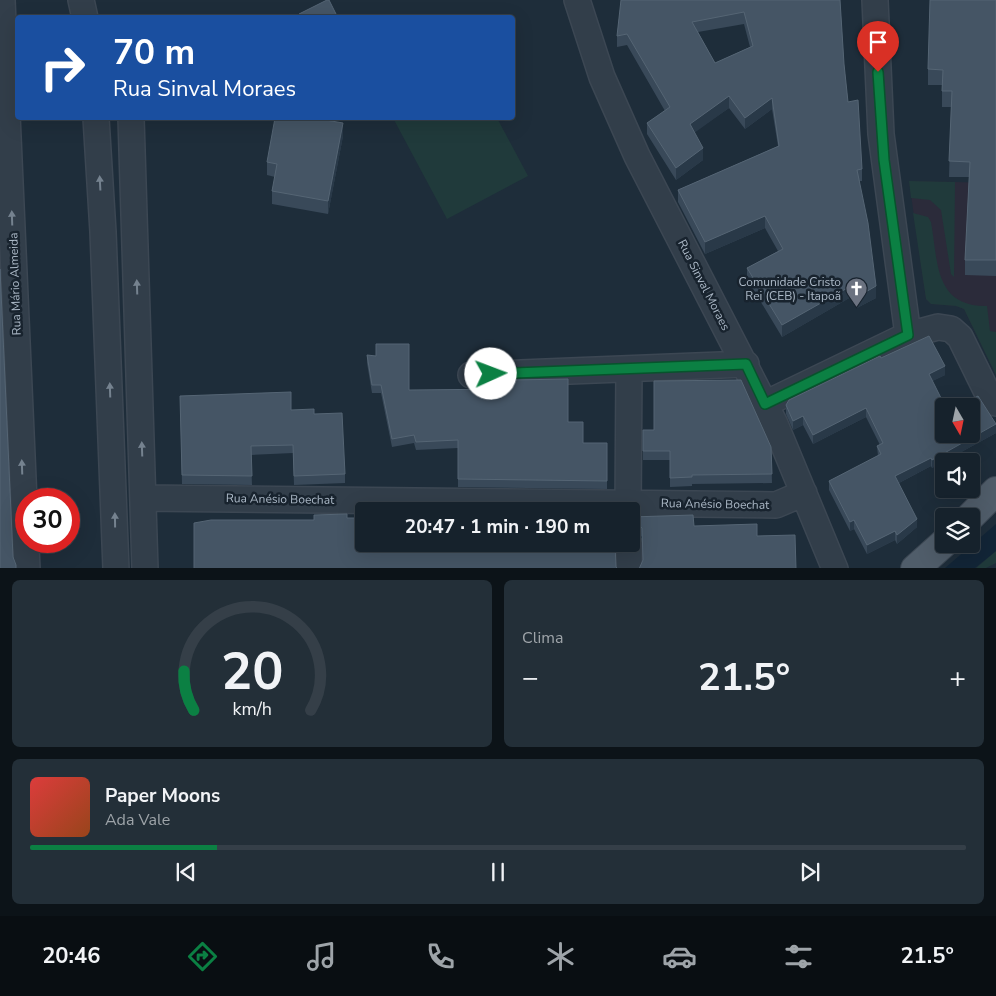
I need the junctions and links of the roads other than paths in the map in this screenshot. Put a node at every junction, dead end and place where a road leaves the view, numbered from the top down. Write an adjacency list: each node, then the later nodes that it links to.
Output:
1 (2, 0): 23 (street, Rua Mário Almeida, one-way to 1)
2 (81, 0): 5 (street)
3 (577, 0): 9 (street, Rua Sinval Moraes)
4 (875, 0): 8 (street)
5 (84, 15)
6 (96, 120): 24 (street, one-way to 6)
7 (131, 120): 16 (street, one-way to 7)
8 (908, 335): 12 (street); 13 (street)
9 (746, 364): 10 (street); 13 (street, Rua Sinval Moraes)
10 (629, 370): 11 (street); 18 (street)
11 (471, 375)
12 (996, 403)
13 (765, 404): 15 (street, Rua Sinval Moraes)
14 (996, 491): 20 (main road)
15 (804, 493): 19 (street, Rua Anésio Boechat); 27 (street, Rua Sinval Moraes)
16 (144, 498): 17 (street, Rua Anésio Boechat); 25 (street)
17 (359, 502)
18 (628, 502)
19 (640, 507)
20 (978, 508)
21 (935, 550): 28 (main road)
22 (629, 552): 26 (street)
23 (27, 568)
24 (116, 568)
25 (145, 568)
26 (629, 568)
27 (835, 568)
28 (915, 568)

